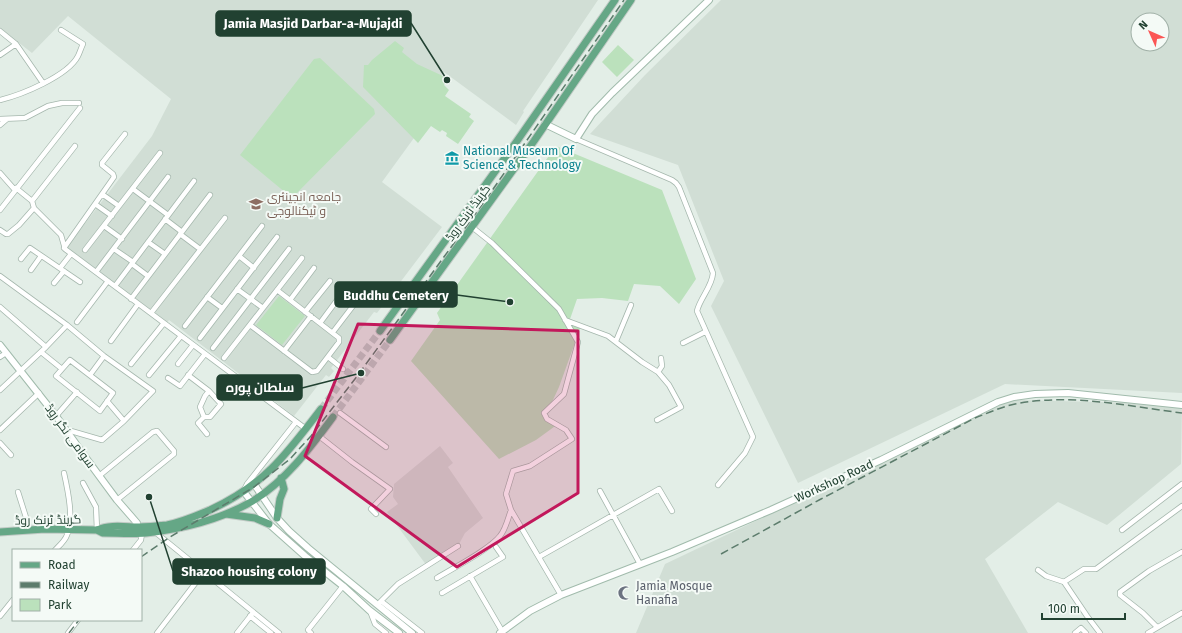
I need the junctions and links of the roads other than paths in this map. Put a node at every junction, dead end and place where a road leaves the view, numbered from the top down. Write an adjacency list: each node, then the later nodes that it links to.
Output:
1 (615, 0): 89 (main road, گرینڈ ٹرنک روڈ)
2 (631, 0): 12 (main road, گرینڈ ٹرنک روڈ)
3 (709, 0): 15 (main road)
4 (61, 30): 8 (street)
5 (0, 31): 6 (street)
6 (16, 44): 7 (street); 8 (street)
7 (0, 55)
8 (43, 83): 9 (street)
9 (0, 100)
10 (0, 119): 11 (street)
11 (7, 119): 13 (street); 21 (street)
12 (545, 124): 15 (main road); 36 (main road, گرینڈ ٹرنک روڈ)
13 (0, 125)
14 (125, 134): 23 (street)
15 (576, 139): 91 (street)
16 (75, 146): 25 (street)
17 (160, 153): 22 (street)
18 (0, 173): 21 (street)
19 (168, 177): 26 (street)
20 (194, 181): 32 (street)
21 (15, 189): 25 (street); 30 (street)
22 (133, 189): 26 (street); 28 (street)
23 (102, 194): 27 (street); 28 (street)
24 (210, 195): 38 (street)
25 (32, 201): 29 (street)
26 (150, 202): 32 (street); 40 (street)
27 (95, 204): 31 (street); 42 (street)
28 (119, 206): 31 (street)
29 (34, 208): 37 (street); 42 (street)
30 (0, 210)
31 (112, 216): 34 (street)
32 (167, 217): 38 (street); 41 (street)
33 (225, 218): 44 (street)
34 (104, 226): 40 (street); 46 (street)
35 (262, 226): 50 (street)
36 (472, 227): 82 (street); 94 (main road, گرینڈ ٹرنک روڈ)
37 (0, 230)
38 (181, 233): 44 (street); 48 (street)
39 (277, 237): 54 (street)
40 (122, 239): 43 (street)
41 (148, 242): 48 (street); 53 (street)
42 (64, 248): 47 (street)
43 (114, 248): 53 (street); 58 (street)
44 (200, 249): 80 (street)
45 (289, 249): 71 (street)
46 (85, 250)
47 (71, 254): 56 (street); 58 (street)
48 (165, 254): 60 (street)
49 (41, 256): 52 (street); 56 (street); 57 (street)
50 (239, 256): 54 (street); 69 (street)
51 (302, 258): 67 (street)
52 (21, 259)
53 (132, 263): 60 (street); 65 (street)
54 (254, 268): 66 (street)
55 (314, 268): 72 (street)
56 (62, 269): 63 (street); 64 (street)
57 (31, 270)
58 (96, 272): 61 (street)
59 (0, 276): 86 (street)
60 (148, 276): 70 (street)
61 (108, 281): 65 (street); 83 (street)
62 (330, 281): 79 (street)
63 (80, 282)
64 (54, 283)
65 (115, 286): 70 (street)
66 (237, 289): 71 (street); 77 (street)
67 (277, 290): 72 (street); 78 (street)
68 (343, 292): 84 (street)
69 (207, 297): 77 (street); 88 (street)
70 (131, 299): 74 (street)
71 (251, 299): 78 (street); 101 (street)
72 (290, 300): 79 (street)
73 (356, 302): 90 (street)
74 (138, 304): 80 (street); 95 (street)
75 (631, 305): 96 (street)
76 (0, 308): 100 (street)
77 (222, 308): 93 (street)
78 (262, 308): 87 (street)
79 (305, 312): 81 (street)
80 (151, 313): 85 (street)
81 (311, 316): 84 (street); 102 (street)
82 (565, 320): 96 (street); 157 (street)
83 (77, 322)
84 (320, 322): 90 (street)
85 (164, 323): 92 (street); 111 (street)
86 (67, 325): 100 (street); 106 (street)
87 (250, 325): 102 (street); 109 (street)
88 (185, 326)
89 (380, 331)
90 (333, 332): 108 (street)
91 (705, 332): 97 (street); 149 (street)
92 (181, 336): 99 (street); 119 (street)
93 (200, 338)
94 (390, 340)
95 (111, 341)
96 (616, 342): 116 (street)
97 (683, 343)
98 (0, 345): 104 (main road, سوامی نگر روڈ)
99 (193, 345): 105 (street); 112 (street)
100 (46, 347): 103 (street)
101 (213, 348)
102 (284, 351): 108 (street)
103 (41, 352): 114 (street); 115 (street)
104 (6, 353): 107 (street); 115 (main road, سوامی نگر روڈ)
105 (205, 354): 118 (street); 134 (street)
106 (104, 356): 117 (street); 132 (street)
107 (0, 357)
108 (328, 357): 113 (street)
109 (224, 358)
110 (661, 358): 116 (street)
111 (131, 364)
112 (178, 364)
113 (343, 368)
114 (62, 369): 117 (street); 123 (street)
115 (20, 371): 121 (street); 124 (main road, سوامی نگر روڈ)
116 (658, 372): 133 (street)
117 (90, 375): 125 (street)
118 (188, 375): 120 (street); 122 (street)
119 (149, 376)
120 (168, 378)
121 (0, 390)
122 (209, 391): 130 (street); 130 (street)
123 (77, 392): 125 (street); 129 (street)
124 (39, 393): 129 (main road, سوامی نگر روڈ); 136 (street)
125 (107, 401): 132 (street)
126 (1182, 405): 178 (main road, Workshop Road)
127 (321, 409): 135 (main road, گرینڈ ٹرنک روڈ)
128 (340, 413): 141 (street)
129 (56, 416): 137 (main road, سوامی نگر روڈ)
130 (204, 417): 138 (street)
131 (333, 417): 139 (main road, گرینڈ ٹرنک روڈ)
132 (124, 420): 137 (street)
133 (657, 420)
134 (296, 422): 135 (street); 152 (street)
135 (306, 429): 147 (main road, گرینڈ ٹرنک روڈ)
136 (0, 430)
137 (67, 432): 144 (main road, سوامی نگر روڈ)
138 (208, 434)
139 (319, 436): 145 (main road, گرینڈ ٹرنک روڈ); 160 (street)
140 (0, 442): 142 (street)
141 (386, 447)
142 (11, 455)
143 (64, 473): 165 (street)
144 (99, 476): 154 (main road, سوامی نگر روڈ); 154 (street)
145 (281, 478): 153 (main road, گرینڈ ٹرنک روڈ); 162 (main road)
146 (83, 484): 167 (street)
147 (254, 484): 152 (main road, گرینڈ ٹرنک روڈ); 153 (main road)
148 (1182, 484): 168 (street)
149 (718, 486)
150 (600, 491): 161 (street)
151 (18, 492): 166 (street)
152 (244, 492): 155 (main road); 164 (main road, گرینڈ ٹرنک روڈ)
153 (261, 494): 155 (main road, گرینڈ ٹرنک روڈ); 162 (main road)
154 (117, 500): 164 (main road, سوامی نگر روڈ)
155 (251, 501): 159 (main road, گرینڈ ٹرنک روڈ); 163 (main road)
156 (1182, 506): 183 (street)
157 (511, 510): 177 (street); 182 (street)
158 (672, 511): 161 (street)
159 (226, 514): 163 (main road); 170 (main road, گرینڈ ٹرنک روڈ)
160 (376, 514)
161 (613, 515): 177 (street); 178 (street)
162 (277, 518): 188 (main road)
163 (269, 524): 184 (main road)
164 (137, 527): 167 (main road, گرینڈ ٹرنک روڈ)
165 (69, 529): 166 (main road, گرینڈ ٹرنک روڈ); 167 (main road, گرینڈ ٹرنک روڈ); 174 (street)
166 (30, 530): 169 (main road, گرینڈ ٹرنک روڈ)
167 (97, 530): 171 (main road, گرینڈ ٹرنک روڈ)
168 (1122, 530)
169 (0, 532)
170 (155, 532): 171 (main road, گرینڈ ٹرنک روڈ); 180 (street)
171 (142, 533): 175 (street)
172 (458, 546): 188 (street)
173 (496, 546): 181 (street)
174 (56, 549)
175 (135, 549)
176 (1182, 552): 194 (street)
177 (539, 557): 186 (street)
178 (640, 564): 186 (main road, Workshop Road)
179 (1038, 570): 183 (street)
180 (204, 572): 191 (street); 197 (street)
181 (470, 576): 185 (street); 195 (street)
182 (437, 578)
183 (1064, 582): 208 (street)
184 (343, 586): 189 (main road); 201 (street)
185 (442, 593)
186 (561, 595): 195 (main road, Workshop Road)
187 (12, 601): 192 (street)
188 (379, 602): 204 (main road); 205 (street)
189 (369, 610): 202 (street); 203 (main road)
190 (1182, 613): 194 (street)
191 (252, 614): 198 (street); 199 (street); 200 (street)
192 (0, 616)
193 (77, 621): 196 (street)
194 (1157, 627): 209 (street)
195 (501, 632)
196 (68, 633)
197 (157, 633)
198 (237, 633)
199 (271, 633)
200 (279, 633)
201 (311, 633)
202 (386, 633)
203 (399, 633)
204 (412, 633)
205 (422, 633)
206 (1075, 633): 207 (street)
207 (1086, 633)
208 (1100, 633)
209 (1148, 633)

